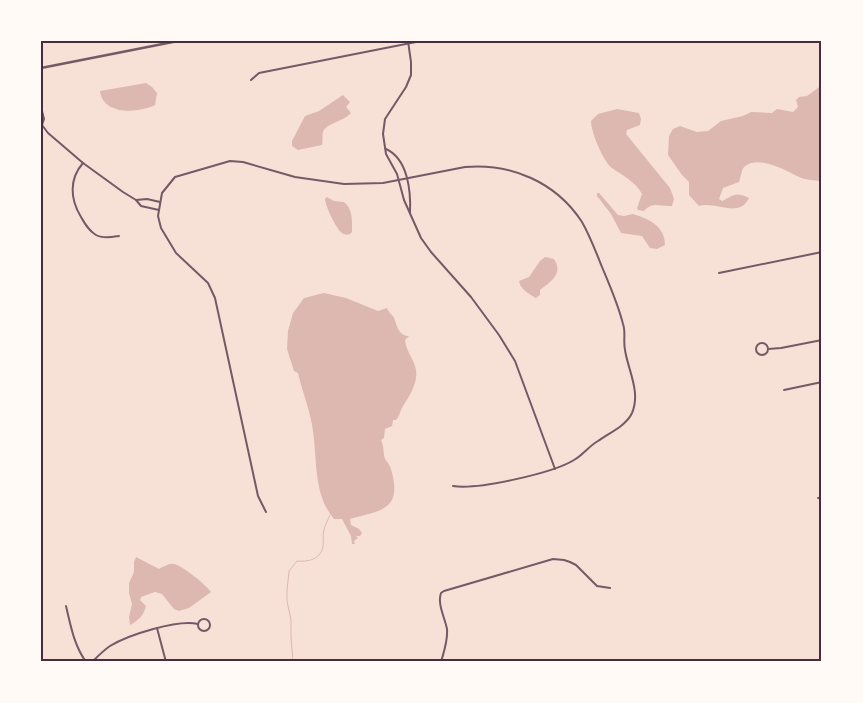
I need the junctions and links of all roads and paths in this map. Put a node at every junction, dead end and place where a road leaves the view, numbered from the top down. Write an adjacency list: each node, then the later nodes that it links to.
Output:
1 (147, 41): 5 (street)
2 (178, 41): 5 (street)
3 (420, 41): 4 (street)
4 (408, 42): 7 (street); 10 (street)
5 (148, 47): 6 (street)
6 (41, 68)
7 (251, 80)
8 (41, 107): 9 (street)
9 (42, 125): 11 (street)
10 (386, 149): 12 (street); 13 (street)
11 (84, 163): 14 (street); 18 (street)
12 (408, 179): 13 (street); 17 (street); 25 (street)
13 (399, 180): 15 (street); 17 (street)
14 (136, 200): 15 (street); 16 (street)
15 (160, 202): 16 (street)
16 (159, 210): 27 (street)
17 (410, 214): 25 (street)
18 (119, 236)
19 (822, 252): 20 (street)
20 (719, 273)
21 (822, 340): 22 (street)
22 (768, 349): 22 (street)
23 (822, 382): 24 (street)
24 (784, 390)
25 (555, 469): 26 (street)
26 (453, 486)
27 (266, 512)
28 (610, 588): 35 (street)
29 (66, 606): 32 (street)
30 (198, 624): 30 (street); 31 (street)
31 (157, 628): 33 (street); 34 (street)
32 (86, 662)
33 (92, 662)
34 (166, 662)
35 (441, 662)

